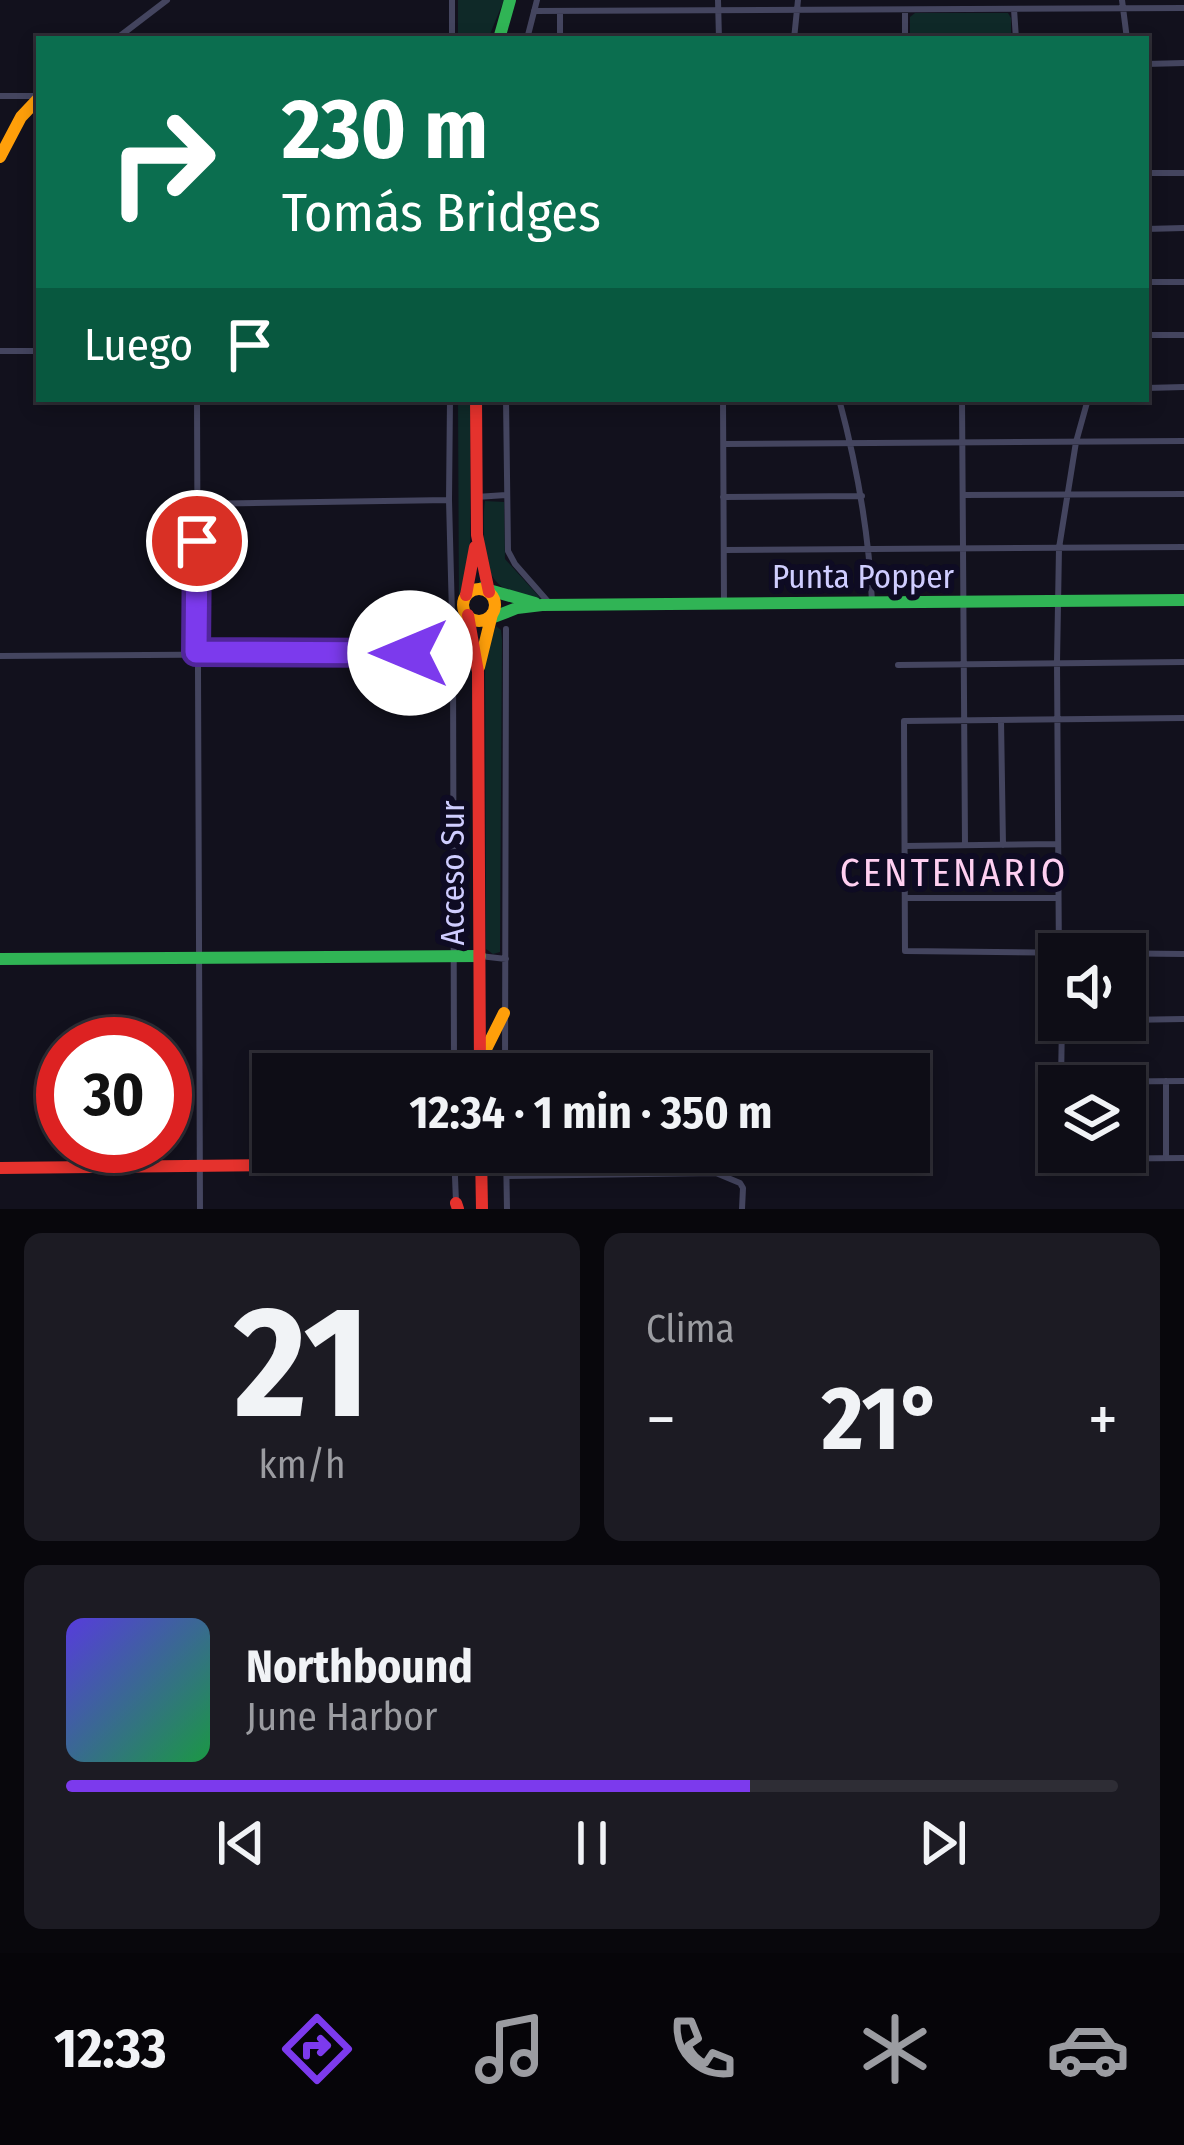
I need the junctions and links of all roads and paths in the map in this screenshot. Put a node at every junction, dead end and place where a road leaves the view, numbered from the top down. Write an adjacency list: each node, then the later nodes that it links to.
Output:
1 (166, 0): 17 (street)
2 (452, 0): 18 (street)
3 (510, 0): 16 (street)
4 (537, 0): 13 (street)
5 (718, 0): 11 (street)
6 (798, 0): 14 (street)
7 (960, 4): 10 (street); 12 (street)
8 (1122, 4): 9 (street); 10 (street); 25 (street)
9 (1184, 8)
10 (1015, 9): 24 (street)
11 (718, 10): 14 (street); 15 (street); 21 (street)
12 (905, 10): 14 (street); 23 (street)
13 (534, 11): 15 (street); 19 (street)
14 (796, 11): 22 (street)
15 (560, 12): 20 (street)
16 (497, 35)
17 (120, 36)
18 (452, 36)
19 (528, 36)
20 (560, 36)
21 (718, 36)
22 (794, 36)
23 (905, 36)
24 (1016, 36)
25 (1127, 36)
26 (1184, 63): 27 (street)
27 (1149, 64)
28 (0, 96): 29 (street)
29 (36, 97)
30 (36, 101): 31 (street)
31 (0, 157)
32 (1149, 173): 33 (street)
33 (1184, 173)
34 (1184, 228): 35 (street)
35 (1149, 229)
36 (1149, 282): 37 (street)
37 (1184, 282)
38 (1149, 335): 39 (street)
39 (1184, 335)
40 (0, 351): 41 (street)
41 (36, 351)
42 (1149, 388): 43 (street)
43 (1184, 388)
44 (197, 402): 65 (street)
45 (451, 402): 64 (street)
46 (476, 402): 62 (street)
47 (506, 402): 59 (street)
48 (723, 402): 54 (street)
49 (840, 402): 55 (street)
50 (962, 402): 56 (street)
51 (1087, 402): 53 (street)
52 (1184, 441): 53 (street)
53 (1076, 442): 56 (street); 57 (street)
54 (724, 444): 55 (street); 63 (street)
55 (851, 444): 56 (street); 61 (street)
56 (962, 444): 60 (street)
57 (1066, 494): 58 (street); 60 (street); 70 (street)
58 (1184, 494)
59 (506, 495): 62 (street); 79 (street)
60 (962, 495): 69 (street)
61 (862, 496): 63 (street); 68 (street)
62 (476, 497): 66 (street)
63 (723, 497): 71 (street)
64 (449, 500): 65 (street); 86 (street)
65 (198, 504): 85 (street)
66 (477, 535): 72 (street); 73 (street)
67 (1184, 547): 70 (street)
68 (870, 548): 69 (street); 71 (street); 78 (street)
69 (963, 548): 70 (street); 75 (street)
70 (1059, 548): 76 (street)
71 (724, 550): 77 (street)
72 (486, 589): 73 (street); 79 (street, Punta Popper); 82 (street)
73 (466, 599): 81 (street)
74 (1184, 601): 76 (street, Punta Popper)
75 (963, 602): 76 (street, Punta Popper); 78 (street, Punta Popper); 88 (street)
76 (1057, 602): 89 (street)
77 (724, 603): 78 (street, Punta Popper); 79 (street, Punta Popper)
78 (872, 603)
79 (547, 605): 80 (street, Punta Popper)
80 (517, 608): 82 (street, Punta Popper); 84 (street)
81 (468, 615): 82 (street); 92 (street, Acceso Sur)
82 (490, 618): 84 (street, Acceso Sur)
83 (506, 629): 111 (street)
84 (482, 651): 92 (street, Acceso Sur)
85 (196, 652): 86 (street); 87 (street); 107 (street)
86 (453, 653): 108 (street)
87 (0, 656)
88 (964, 662): 89 (street); 91 (street); 96 (street)
89 (1057, 662): 90 (street); 93 (street)
90 (1184, 662)
91 (898, 664)
92 (478, 672): 109 (street, Acceso Sur)
93 (1058, 718): 94 (street); 95 (street); 97 (street)
94 (1184, 718)
95 (1001, 719): 96 (street); 100 (street)
96 (964, 720): 98 (street); 99 (street)
97 (1058, 844): 100 (street); 102 (street)
98 (905, 845): 99 (street); 101 (street)
99 (965, 845): 100 (street)
100 (1003, 845)
101 (907, 898): 102 (street); 104 (street)
102 (1058, 898): 103 (street)
103 (1058, 933)
104 (1038, 953)
105 (1146, 954): 106 (street)
106 (1184, 955)
107 (199, 956): 108 (street); 110 (street); 126 (street)
108 (454, 956): 109 (street); 115 (street)
109 (480, 956): 111 (street); 116 (street, Acceso Sur)
110 (0, 959)
111 (506, 959): 112 (street)
112 (504, 1013): 117 (street); 118 (street)
113 (1184, 1019): 114 (street)
114 (1146, 1020)
115 (454, 1053)
116 (480, 1053)
117 (486, 1053)
118 (505, 1053)
119 (1166, 1081): 120 (street); 121 (street); 123 (street)
120 (1184, 1081)
121 (1146, 1082)
122 (1146, 1157): 123 (street)
123 (1166, 1158): 124 (street)
124 (1184, 1158)
125 (252, 1163): 126 (street)
126 (200, 1164): 127 (street); 132 (street)
127 (0, 1168)
128 (455, 1173): 131 (street)
129 (481, 1173): 133 (street)
130 (506, 1176): 134 (street); 135 (street)
131 (457, 1207)
132 (200, 1209)
133 (482, 1209)
134 (507, 1209)
135 (742, 1209)

